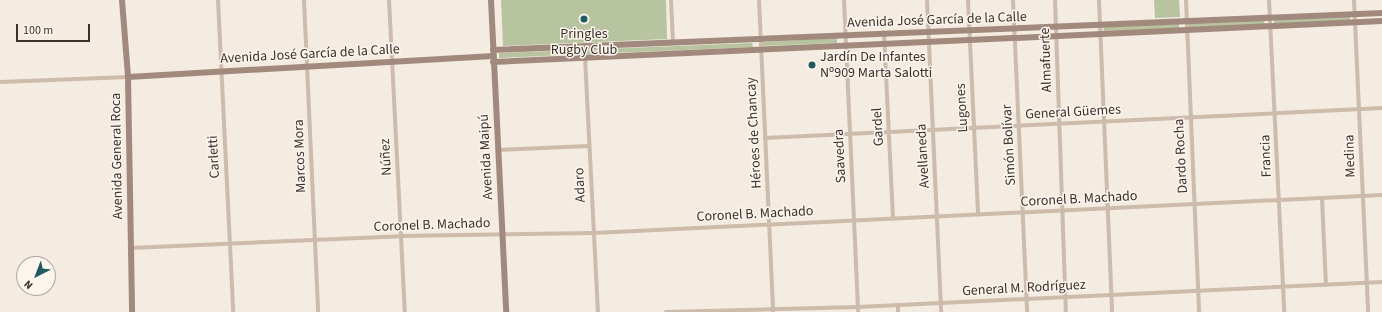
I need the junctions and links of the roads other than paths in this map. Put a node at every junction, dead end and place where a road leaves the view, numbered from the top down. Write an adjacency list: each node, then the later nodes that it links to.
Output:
1 (122, 0): 47 (main road, Avenida General Roca)
2 (218, 0): 46 (street, Carletti)
3 (304, 0): 45 (street, Marcos Mora)
4 (389, 0): 44 (street, Núñez)
5 (492, 0): 42 (main road, Avenida Maipú)
6 (671, 0): 38 (street)
7 (759, 0): 35 (street, Héroes de Chancay)
8 (844, 0): 32 (street, Saavedra)
9 (927, 0): 29 (street, Avellaneda)
10 (968, 0): 28 (street, Lugones)
11 (1013, 0): 26 (street, Simón Bolívar)
12 (1055, 0): 24 (street, Almafuerte)
13 (1099, 0): 23 (street)
14 (1186, 0): 20 (street, Dardo Rocha)
15 (1269, 0): 19 (street, Francia)
16 (1354, 0): 18 (street, Medina)
17 (1382, 13): 18 (main road, Avenida José García de la Calle)
18 (1354, 14): 19 (main road, Avenida José García de la Calle); 22 (street, Medina)
19 (1270, 18): 20 (main road, Avenida José García de la Calle); 25 (street, Francia)
20 (1186, 20): 23 (main road, Avenida José García de la Calle); 27 (street, Dardo Rocha)
21 (1382, 21): 22 (main road, Avenida José García de la Calle)
22 (1355, 22): 25 (main road, Avenida José García de la Calle); 50 (street, Medina)
23 (1099, 25): 24 (main road, Avenida José García de la Calle); 31 (street)
24 (1056, 27): 26 (main road, Avenida José García de la Calle); 33 (street, Almafuerte)
25 (1270, 27): 27 (main road, Avenida José García de la Calle); 51 (street, Francia)
26 (1014, 29): 28 (main road, Avenida José García de la Calle); 34 (street, Simón Bolívar)
27 (1186, 30): 31 (main road, Avenida José García de la Calle); 52 (street, Dardo Rocha)
28 (969, 31): 29 (main road, Avenida José García de la Calle); 36 (street, Lugones)
29 (928, 32): 30 (main road, Avenida José García de la Calle); 37 (street, Avellaneda)
30 (884, 34): 32 (main road, Avenida José García de la Calle); 39 (street, Gardel)
31 (1099, 34): 33 (main road, Avenida José García de la Calle); 53 (street)
32 (845, 36): 35 (main road, Avenida José García de la Calle); 40 (street, Saavedra)
33 (1056, 36): 34 (main road, Avenida José García de la Calle); 54 (street, Almafuerte)
34 (1014, 38): 36 (main road, Avenida José García de la Calle); 55 (street, Simón Bolívar)
35 (760, 40): 38 (main road, Avenida José García de la Calle); 41 (street, Héroes de Chancay)
36 (970, 40): 37 (main road, Avenida José García de la Calle); 56 (street, Lugones)
37 (928, 42): 39 (main road, Avenida José García de la Calle); 57 (street, Avellaneda)
38 (673, 43): 42 (main road, Avenida José García de la Calle)
39 (884, 44): 40 (main road, Avenida José García de la Calle); 58 (street, Gardel)
40 (846, 45): 41 (main road, Avenida José García de la Calle); 59 (street, Saavedra)
41 (760, 49): 43 (main road, Avenida José García de la Calle); 60 (street, Héroes de Chancay)
42 (493, 56): 43 (main road, Avenida José García de la Calle); 44 (main road, Avenida José García de la Calle); 62 (main road, Avenida Maipú)
43 (585, 57): 61 (street, Adaro)
44 (392, 62): 45 (main road, Avenida José García de la Calle); 78 (street, Núñez)
45 (308, 66): 46 (main road, Avenida José García de la Calle); 79 (street, Marcos Mora)
46 (220, 72): 47 (main road, Avenida José García de la Calle); 80 (street, Carletti)
47 (128, 77): 48 (street); 81 (main road, Avenida General Roca)
48 (0, 82)
49 (1382, 108): 50 (street, General Güemes)
50 (1359, 110): 51 (street, General Güemes); 64 (street, Medina)
51 (1275, 114): 52 (street, General Güemes); 66 (street, Francia)
52 (1191, 118): 53 (street, General Güemes); 67 (street, Dardo Rocha)
53 (1104, 122): 54 (street, General Güemes); 68 (street)
54 (1060, 124): 55 (street, General Güemes); 69 (street, Almafuerte)
55 (1019, 126): 56 (street, General Güemes); 70 (street, Simón Bolívar)
56 (974, 128): 57 (street, General Güemes); 71 (street, Lugones)
57 (933, 130): 58 (street, General Güemes); 72 (street, Avellaneda)
58 (890, 132): 59 (street, General Güemes); 73 (street, Gardel)
59 (850, 134): 60 (street, General Güemes); 74 (street, Saavedra)
60 (765, 138): 75 (street, Héroes de Chancay)
61 (589, 146): 62 (street); 76 (street, Adaro)
62 (498, 150): 77 (main road, Avenida Maipú)
63 (1382, 195): 64 (street, Coronel B. Machado)
64 (1363, 196): 65 (street, Coronel B. Machado); 83 (street, Medina)
65 (1322, 198): 66 (street, Coronel B. Machado); 84 (street)
66 (1279, 200): 67 (street, Coronel B. Machado); 85 (street, Francia)
67 (1195, 204): 68 (street, Coronel B. Machado); 86 (street, Dardo Rocha)
68 (1108, 208): 69 (street, Coronel B. Machado); 87 (street)
69 (1063, 210): 70 (street, Coronel B. Machado); 88 (street, Almafuerte)
70 (1023, 212): 71 (street, Coronel B. Machado); 89 (street, Simón Bolívar)
71 (978, 214): 72 (street, Coronel B. Machado)
72 (937, 216): 73 (street, Coronel B. Machado); 90 (street, Avellaneda)
73 (893, 218): 74 (street, Coronel B. Machado)
74 (854, 220): 75 (street, Coronel B. Machado); 92 (street, Saavedra)
75 (769, 224): 76 (street, Coronel B. Machado); 93 (street, Héroes de Chancay)
76 (594, 233): 77 (street, Coronel B. Machado); 99 (street, Adaro)
77 (502, 234): 78 (street, Coronel B. Machado); 98 (main road, Avenida Maipú)
78 (401, 236): 79 (street, Coronel B. Machado); 97 (street, Núñez)
79 (314, 240): 80 (street, Coronel B. Machado); 96 (street, Marcos Mora)
80 (230, 244): 81 (street, Coronel B. Machado); 95 (street, Carletti)
81 (130, 248): 94 (main road, Avenida General Roca)
82 (1382, 282): 83 (street, General M. Rodríguez)
83 (1367, 283): 84 (street, General M. Rodríguez); 109 (street, Medina)
84 (1326, 285): 85 (street, General M. Rodríguez)
85 (1283, 287): 86 (street, General M. Rodríguez); 108 (street, Francia)
86 (1198, 291): 87 (street, General M. Rodríguez); 107 (street, Dardo Rocha)
87 (1112, 295): 88 (street, General M. Rodríguez); 106 (street)
88 (1066, 297): 89 (street, General M. Rodríguez); 105 (street, Almafuerte)
89 (1027, 299): 90 (street, General M. Rodríguez); 104 (street, Simón Bolívar)
90 (941, 303): 91 (street, General M. Rodríguez); 103 (street, Avellaneda)
91 (898, 305): 92 (street, General M. Rodríguez); 102 (street)
92 (858, 310): 93 (street, General M. Rodríguez)
93 (773, 311): 101 (street, General M. Rodríguez)
94 (132, 312)
95 (232, 312)
96 (318, 312)
97 (405, 312)
98 (506, 312)
99 (598, 312)
100 (666, 312): 101 (street, General M. Rodríguez)
101 (686, 312)
102 (898, 312)
103 (941, 312)
104 (1028, 312)
105 (1066, 312)
106 (1112, 312)
107 (1199, 312)
108 (1284, 312)
109 (1368, 312)

